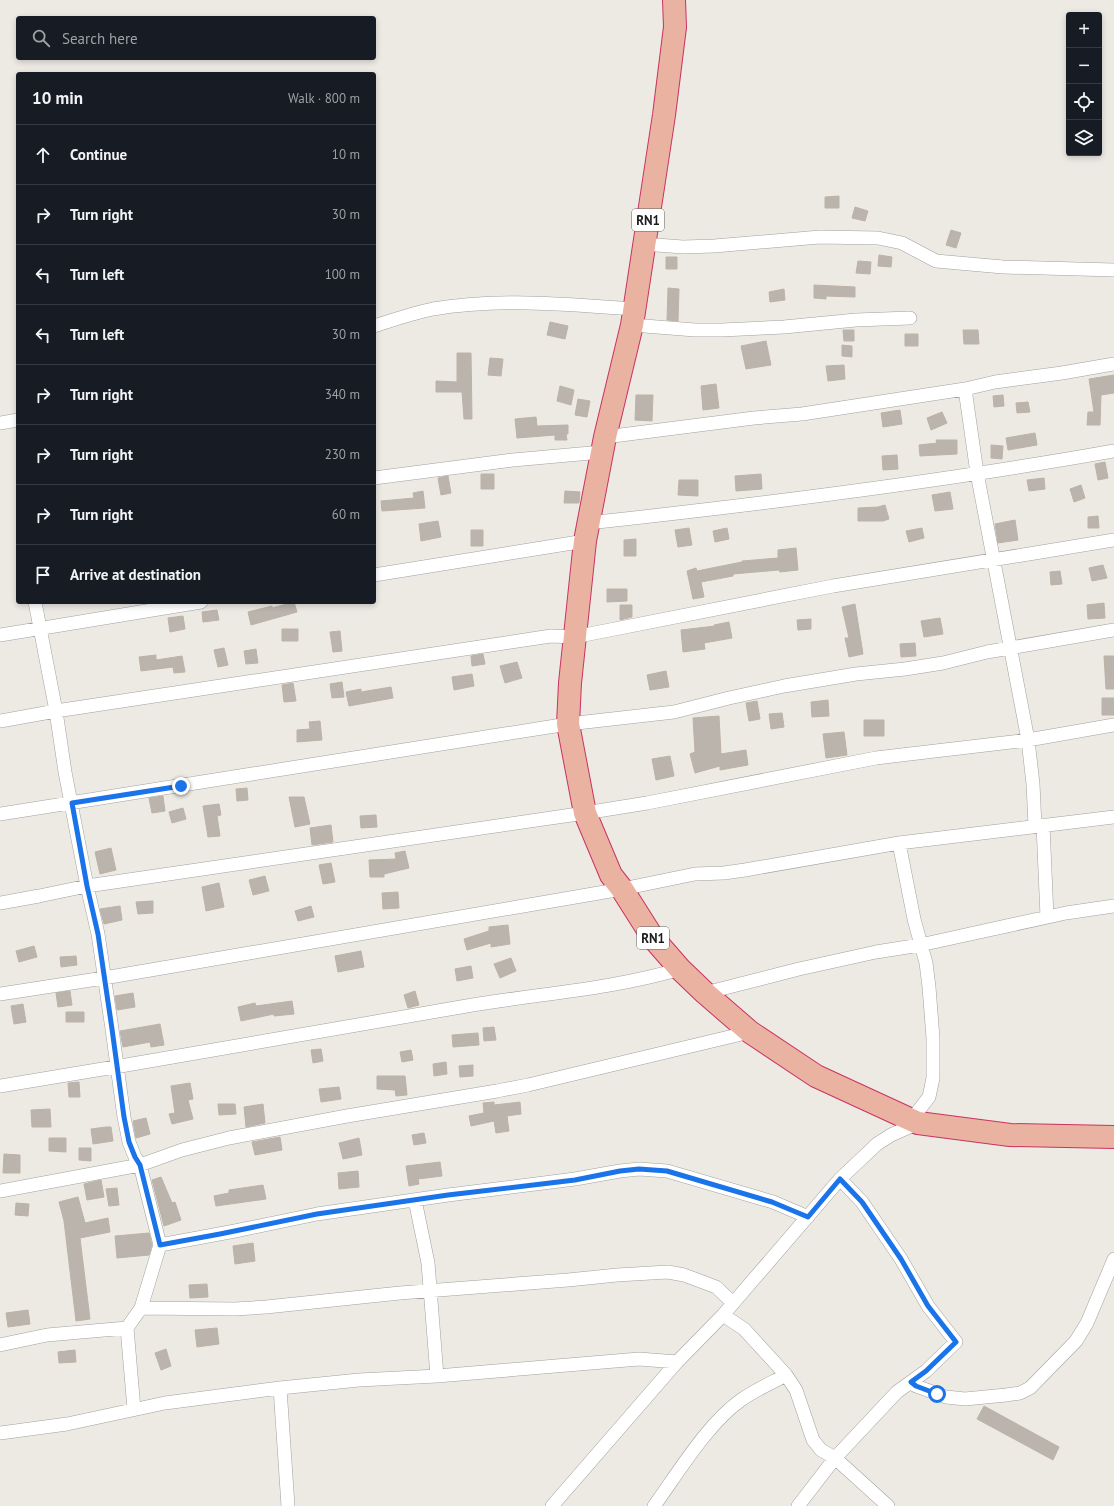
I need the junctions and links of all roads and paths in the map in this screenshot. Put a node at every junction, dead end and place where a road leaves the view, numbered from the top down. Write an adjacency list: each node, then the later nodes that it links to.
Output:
1 (674, 0): 2 (highway, RN1)
2 (643, 244): 3 (street); 4 (highway, RN1)
3 (1114, 270)
4 (633, 317): 5 (street); 6 (street); 11 (highway, RN1)
5 (910, 318)
6 (376, 325)
7 (1114, 364): 8 (street)
8 (965, 389): 11 (street); 13 (street)
9 (16, 420): 10 (street)
10 (0, 422)
11 (604, 445): 14 (street); 15 (highway, RN1)
12 (1114, 451): 13 (street)
13 (977, 473): 15 (street); 17 (street)
14 (376, 478)
15 (587, 532): 18 (street); 24 (highway, RN1)
16 (1114, 540): 17 (street)
17 (993, 561): 24 (street); 25 (street)
18 (376, 575)
19 (35, 604): 21 (street)
20 (189, 604): 21 (street)
21 (40, 628): 23 (street); 26 (street)
22 (1114, 630): 25 (street)
23 (0, 634)
24 (574, 637): 26 (street); 28 (highway, RN1)
25 (1010, 648): 28 (street); 30 (street)
26 (56, 711): 27 (street); 31 (street)
27 (0, 721)
28 (568, 724): 31 (street); 32 (highway, RN1)
29 (1114, 725): 30 (street)
30 (1028, 740): 32 (street); 35 (street)
31 (72, 803): 33 (street); 37 (street)
32 (585, 813): 37 (street); 38 (highway, RN1)
33 (0, 814)
34 (1114, 817): 35 (street)
35 (1039, 826): 36 (street); 41 (street)
36 (899, 843): 38 (street); 42 (street)
37 (87, 886): 39 (street); 44 (street)
38 (622, 889): 43 (highway, RN1); 44 (street)
39 (0, 903)
40 (1114, 906): 41 (street)
41 (1046, 918): 42 (street)
42 (920, 945): 45 (street); 50 (street)
43 (680, 969): 45 (highway, RN1); 48 (street)
44 (104, 978): 46 (street); 48 (street)
45 (704, 993): 47 (highway, RN1)
46 (0, 994)
47 (750, 1032): 50 (highway, RN1); 52 (street)
48 (117, 1067): 49 (street); 52 (street)
49 (0, 1086)
50 (915, 1121): 51 (highway, RN1); 53 (street)
51 (1114, 1137)
52 (140, 1165): 54 (street); 57 (street)
53 (840, 1179): 56 (street); 68 (street)
54 (0, 1191)
55 (415, 1200): 56 (street); 57 (street); 59 (street)
56 (808, 1217): 60 (street)
57 (160, 1245): 61 (street)
58 (1114, 1262): 68 (street)
59 (430, 1292): 60 (street); 61 (street); 67 (street)
60 (733, 1303): 62 (street)
61 (141, 1308): 63 (street)
62 (723, 1315): 65 (street); 66 (street)
63 (127, 1328): 64 (street); 70 (street)
64 (0, 1345)
65 (677, 1362): 67 (street); 74 (street)
66 (786, 1375): 72 (street); 75 (street)
67 (437, 1376): 69 (street)
68 (911, 1382): 72 (street)
69 (280, 1388): 70 (street); 73 (street)
70 (134, 1409): 71 (street)
71 (0, 1433)
72 (835, 1458): 76 (street); 77 (street)
73 (288, 1506)
74 (552, 1506)
75 (654, 1506)
76 (798, 1506)
77 (888, 1506)

